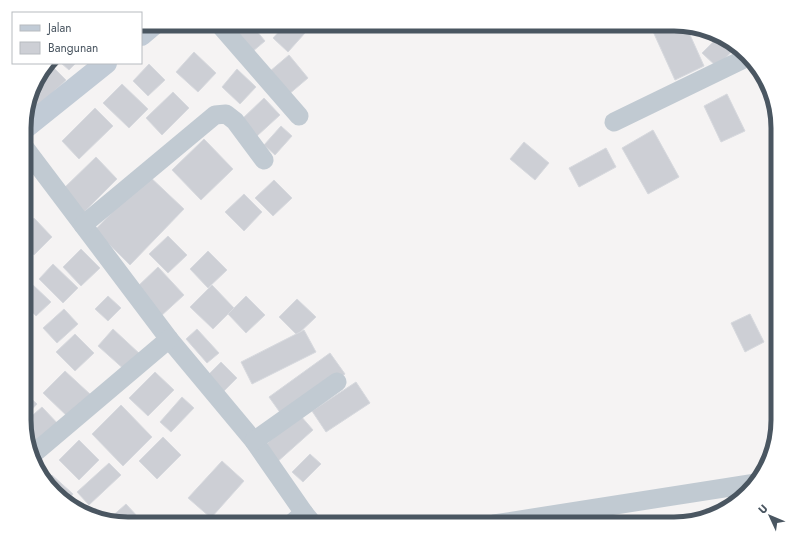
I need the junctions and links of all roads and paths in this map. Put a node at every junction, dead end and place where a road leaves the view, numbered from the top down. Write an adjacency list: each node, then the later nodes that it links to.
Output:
1 (225, 31): 4 (street)
2 (743, 60): 5 (street)
3 (105, 64): 6 (street)
4 (298, 116)
5 (614, 122)
6 (31, 123)
7 (31, 156): 9 (street)
8 (264, 160): 9 (street)
9 (83, 225): 10 (street)
10 (169, 339): 12 (street); 13 (street)
11 (337, 382): 12 (street)
12 (254, 442): 15 (street)
13 (36, 451)
14 (747, 484): 16 (street)
15 (301, 517)
16 (539, 517)

